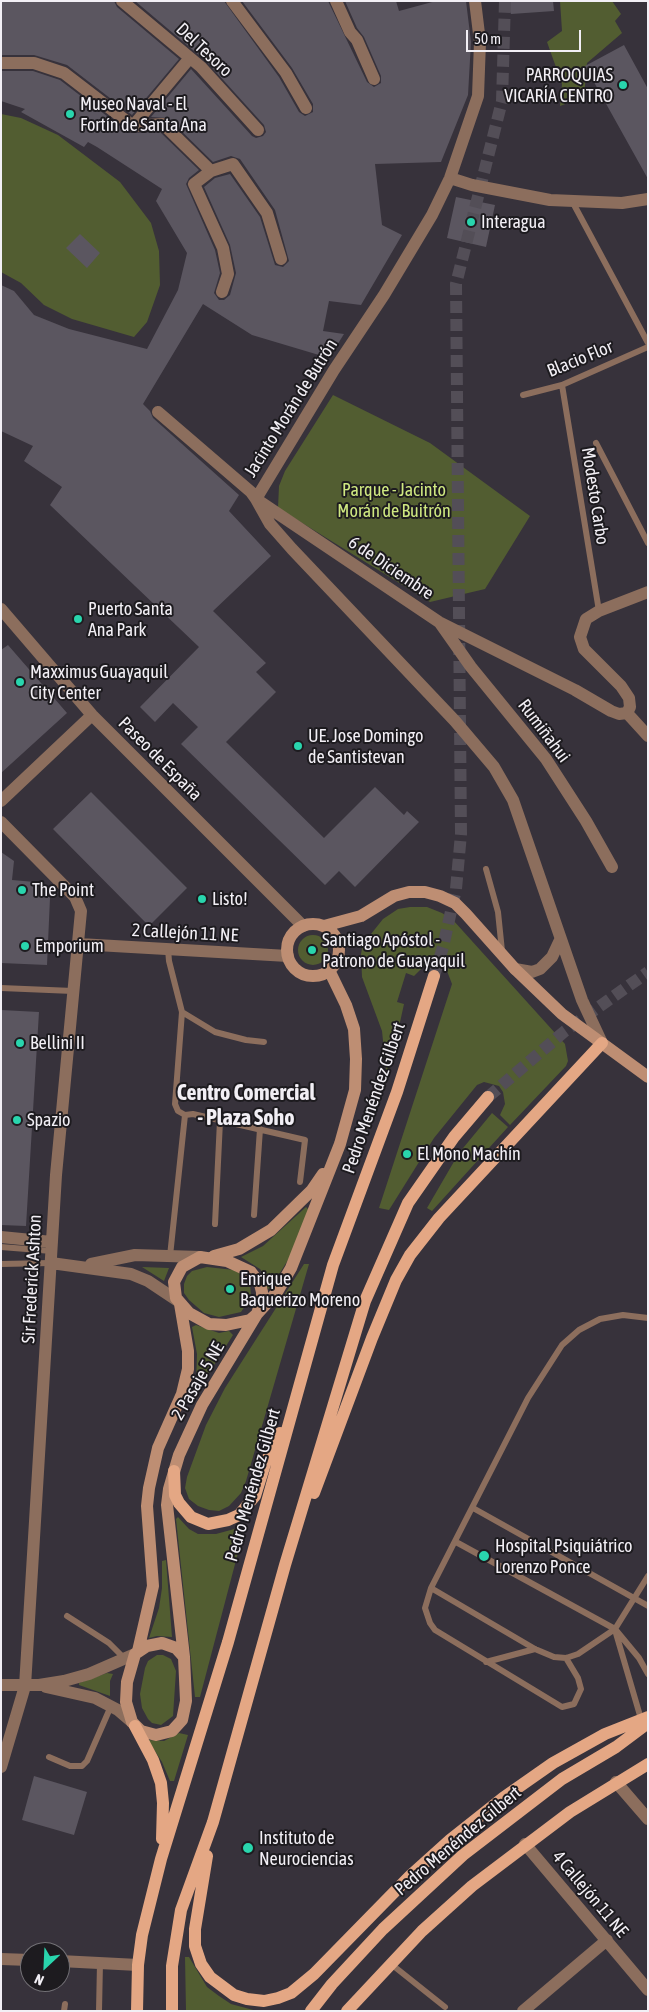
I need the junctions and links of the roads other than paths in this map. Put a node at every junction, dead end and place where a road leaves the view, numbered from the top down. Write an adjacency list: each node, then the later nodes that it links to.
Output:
1 (122, 1): 5 (street, Del Tesoro)
2 (232, 1): 8 (street)
3 (336, 1): 7 (street)
4 (475, 1): 12 (street, Jacinto Morán de Butrón)
5 (189, 59): 9 (street); 10 (street, Del Tesoro)
6 (1, 63): 9 (street)
7 (374, 80)
8 (306, 108)
9 (132, 126): 11 (street)
10 (258, 130)
11 (211, 171): 15 (street); 16 (street)
12 (450, 178): 14 (street); 22 (street, Jacinto Morán de Butrón)
13 (648, 199): 14 (street)
14 (571, 200): 17 (lane)
15 (282, 259)
16 (222, 292)
17 (648, 345): 18 (lane, Blacio Flor)
18 (562, 385): 19 (lane, Blacio Flor); 26 (lane, Modesto Carbo)
19 (523, 395)
20 (158, 412): 22 (street, 6 de Diciembre)
21 (596, 443): 23 (lane)
22 (256, 499): 27 (street, 6 de Diciembre); 38 (street, Jacinto Morán de Butrón)
23 (648, 543)
24 (648, 592): 26 (street)
25 (1, 609): 28 (street, Paseo de España)
26 (599, 611): 29 (street)
27 (439, 622): 29 (street, 6 de Diciembre); 34 (street, Rumiñahui)
28 (6, 623): 30 (street, Paseo de España)
29 (627, 712): 31 (street)
30 (92, 716): 32 (street); 36 (street, Paseo de España)
31 (648, 736)
32 (1, 801)
33 (1, 822): 39 (street, Sir Frederick Ashton)
34 (612, 868)
35 (486, 869): 41 (lane)
36 (303, 926): 37 (street); 42 (street)
37 (324, 926): 41 (street, Jacinto Morán de Butrón); 44 (street)
38 (560, 940): 43 (street); 50 (street, Jacinto Morán de Butrón)
39 (79, 944): 40 (street, 2 Callejón 11 NE); 47 (street, Sir Frederick Ashton)
40 (168, 949): 42 (street, 2 Callejón 11 NE); 48 (lane)
41 (502, 953): 43 (street, Jacinto Morán de Butrón)
42 (288, 956): 44 (street)
43 (515, 969): 50 (street, Jacinto Morán de Butrón)
44 (330, 970): 56 (street, 2 Pasaje 5 NE)
45 (434, 976): 70 (main road, Pedro Menéndez Gilbert)
46 (1, 988): 47 (lane)
47 (72, 991): 62 (street, Sir Frederick Ashton)
48 (182, 1012): 49 (lane); 53 (lane)
49 (264, 1042)
50 (602, 1043): 51 (street, Jacinto Morán de Butrón); 74 (main road)
51 (648, 1077)
52 (488, 1098): 74 (main road)
53 (185, 1115): 54 (lane); 63 (lane)
54 (220, 1121): 55 (lane); 59 (lane)
55 (260, 1129): 57 (lane); 58 (lane)
56 (340, 1144): 64 (street, 2 Pasaje 5 NE); 68 (street, 2 Pasaje 5 NE)
57 (300, 1182)
58 (254, 1215)
59 (214, 1224)
60 (1, 1237): 62 (street)
61 (1, 1247): 62 (lane)
62 (52, 1252): 65 (lane); 66 (street); 88 (street, Sir Frederick Ashton)
63 (170, 1256): 64 (street); 66 (street)
64 (204, 1257): 67 (street); 68 (street)
65 (1, 1264)
66 (83, 1266): 67 (street)
67 (179, 1302): 68 (street); 82 (street, 2 Pasaje 5 NE)
68 (257, 1314): 71 (street, 2 Pasaje 5 NE)
69 (648, 1318): 72 (lane)
70 (293, 1409): 71 (main road); 100 (main road, Pedro Menéndez Gilbert)
71 (174, 1471): 83 (street, 2 Pasaje 5 NE)
72 (473, 1508): 73 (lane); 77 (lane)
73 (456, 1542): 76 (lane); 80 (lane)
74 (285, 1565): 98 (main road)
75 (648, 1576): 77 (lane)
76 (431, 1588): 81 (lane); 85 (lane)
77 (634, 1599): 78 (lane); 80 (lane)
78 (648, 1606)
79 (67, 1616): 82 (lane)
80 (615, 1628): 84 (lane); 86 (lane); 91 (lane)
81 (535, 1648): 84 (lane); 85 (lane)
82 (133, 1655): 83 (street); 89 (street); 92 (street)
83 (184, 1657): 92 (street)
84 (566, 1658): 85 (lane)
85 (486, 1662)
86 (648, 1674)
87 (1, 1685): 88 (street)
88 (25, 1686): 89 (street); 95 (street, Sir Frederick Ashton)
89 (38, 1686): 90 (street)
90 (111, 1706): 92 (street); 93 (lane)
91 (646, 1720): 98 (main road); 113 (main road, Pedro Menéndez Gilbert)
92 (133, 1724): 100 (main road)
93 (50, 1757)
94 (648, 1764): 96 (main road)
95 (1, 1767)
96 (616, 1782): 97 (street); 99 (main road)
97 (648, 1819)
98 (213, 1822): 112 (main road)
99 (525, 1844): 101 (street, 4 Callejón 11 NE); 106 (main road)
100 (161, 1859): 107 (main road, Pedro Menéndez Gilbert)
101 (607, 1940): 108 (street, 4 Callejón 11 NE); 115 (street)
102 (1, 1959): 103 (street)
103 (20, 1960)
104 (70, 1962): 105 (street)
105 (100, 1963): 107 (street); 110 (lane)
106 (390, 1963): 109 (lane); 114 (main road)
107 (138, 1964): 111 (main road, Pedro Menéndez Gilbert)
108 (648, 1990)
109 (445, 2007)
110 (99, 2011)
111 (138, 2011)
112 (172, 2011)
113 (311, 2011)
114 (347, 2011)
115 (523, 2011)

